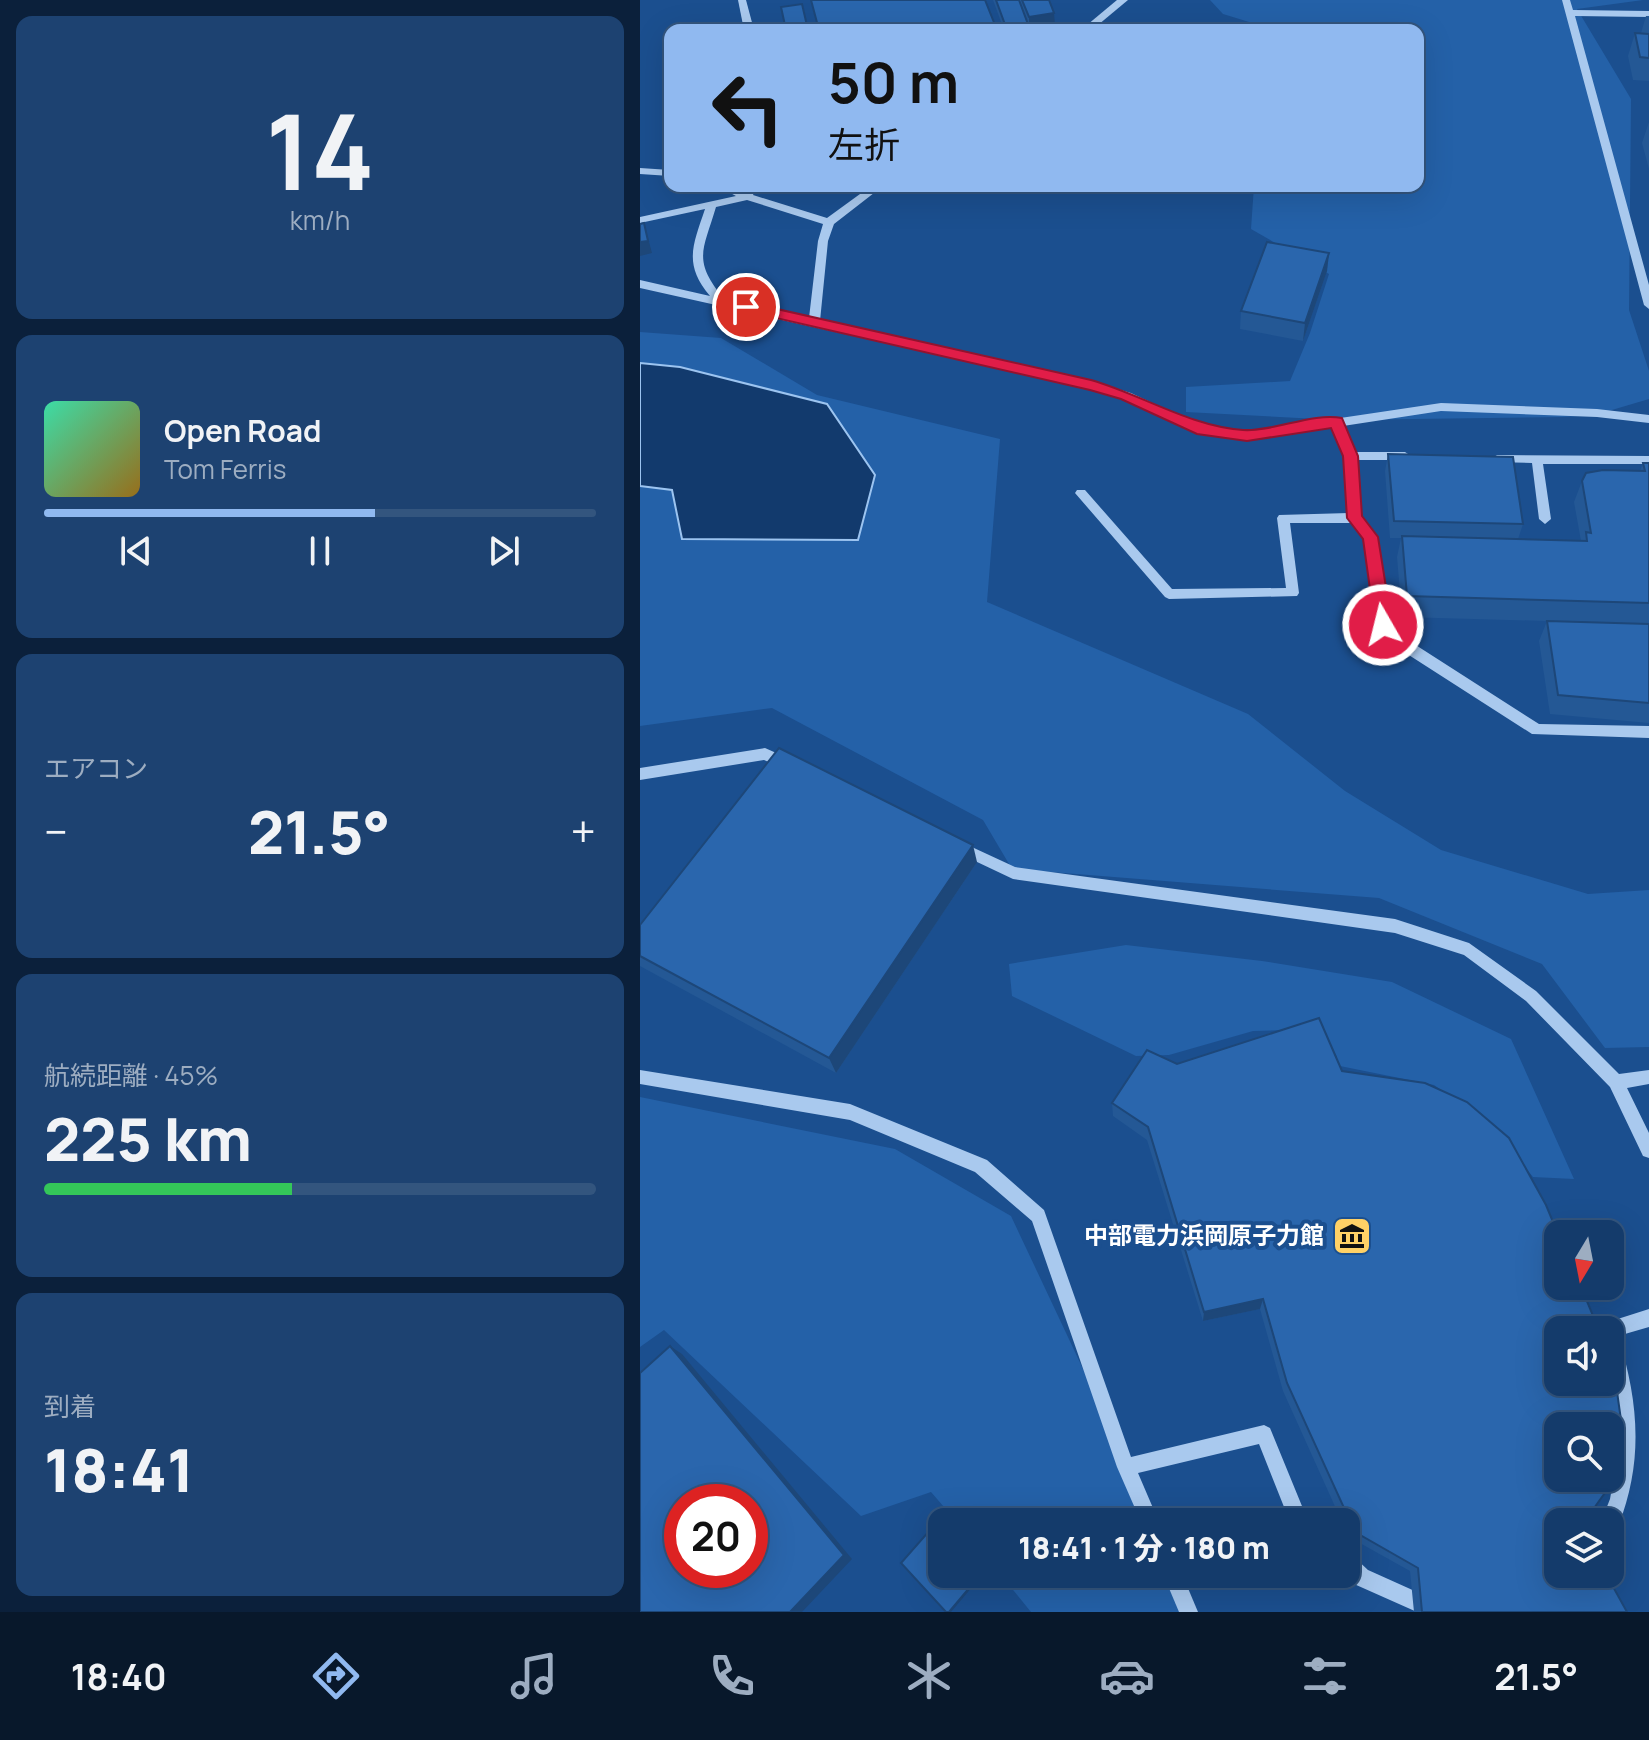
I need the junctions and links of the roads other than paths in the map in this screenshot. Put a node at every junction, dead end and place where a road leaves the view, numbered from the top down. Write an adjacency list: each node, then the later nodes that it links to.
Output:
1 (742, 0): 6 (lane)
2 (1122, 0): 7 (lane)
3 (1566, 0): 4 (lane)
4 (1570, 13): 5 (lane); 19 (lane)
5 (1649, 14)
6 (748, 24)
7 (1093, 24)
8 (640, 171): 9 (lane)
9 (664, 173)
10 (736, 192): 13 (lane)
11 (749, 192): 13 (lane)
12 (870, 192): 16 (lane)
13 (747, 197): 14 (lane); 16 (lane)
14 (711, 207): 15 (lane); 18 (lane)
15 (640, 220)
16 (829, 222): 20 (lane)
17 (640, 284): 18 (lane)
18 (720, 301): 20 (lane)
19 (1649, 305)
20 (814, 322): 22 (lane)
21 (1649, 419): 22 (lane)
22 (1336, 422): 23 (lane)
23 (1350, 456): 24 (lane); 29 (lane)
24 (1426, 457)
25 (1489, 459): 26 (lane)
26 (1537, 460): 27 (lane); 30 (lane)
27 (1649, 460)
28 (1081, 493): 29 (lane)
29 (1355, 518): 31 (lane)
30 (1545, 519)
31 (1649, 732)
32 (640, 774): 33 (lane)
33 (806, 774)
34 (944, 840): 37 (lane)
35 (640, 1077): 42 (lane)
36 (1649, 1077): 37 (lane)
37 (1616, 1082): 38 (lane)
38 (1649, 1150)
39 (1649, 1318): 40 (lane)
40 (1624, 1325)
41 (1624, 1386): 45 (lane)
42 (1126, 1467): 43 (lane); 44 (lane)
43 (1144, 1508)
44 (1293, 1508)
45 (1617, 1508)
46 (1360, 1576): 48 (lane)
47 (1178, 1588): 49 (lane)
48 (1446, 1606)
49 (1189, 1612)

